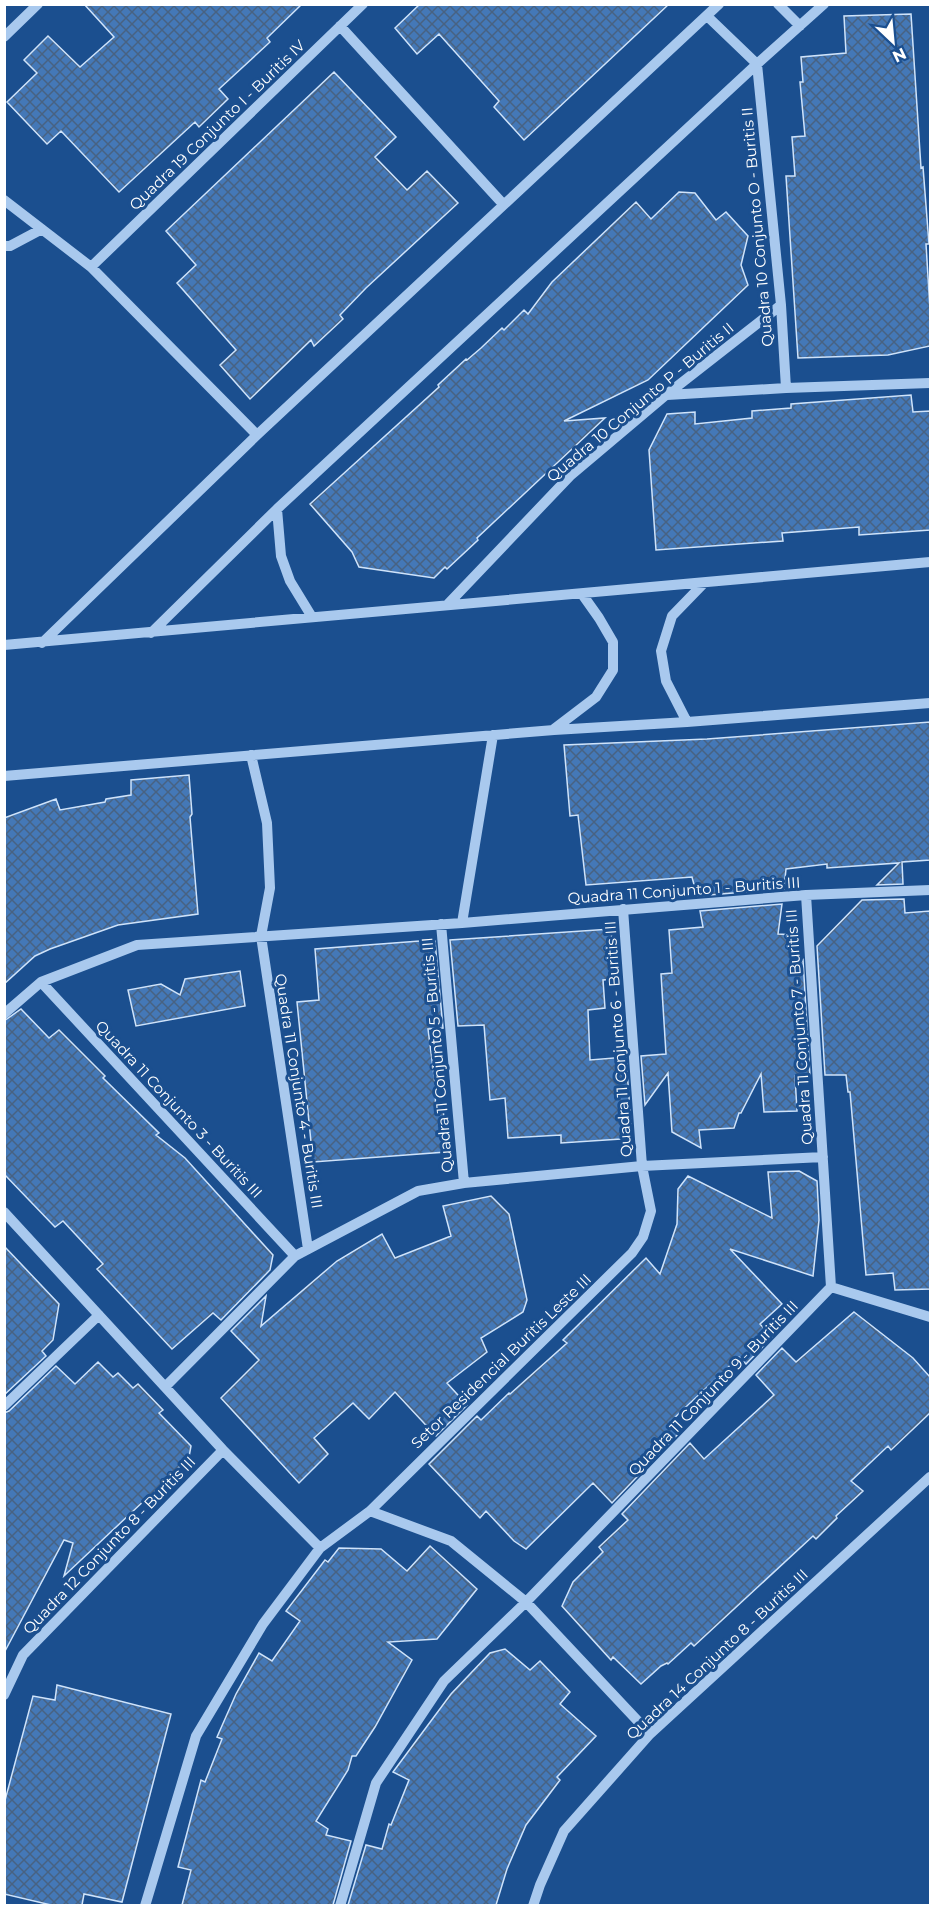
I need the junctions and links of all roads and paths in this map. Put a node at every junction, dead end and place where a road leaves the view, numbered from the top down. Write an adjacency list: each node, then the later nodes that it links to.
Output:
1 (38, 4): 9 (street)
2 (363, 4): 7 (street, Quadra 19 Conjunto I - Buritis IV)
3 (719, 4): 6 (street)
4 (778, 4): 8 (street)
5 (824, 4): 8 (street)
6 (707, 16): 10 (street); 12 (street)
7 (340, 26): 12 (street); 15 (street, Quadra 19 Conjunto I - Buritis IV)
8 (800, 27): 10 (street)
9 (4, 37)
10 (757, 64): 16 (street, Quadra 10 Conjunto O - Buritis II); 21 (street)
11 (4, 200): 13 (street)
12 (503, 204): 20 (street)
13 (42, 229): 14 (street); 15 (street)
14 (4, 246)
15 (91, 267): 20 (street)
16 (781, 306): 18 (street, Quadra 10 Conjunto O - Buritis II); 19 (street, Quadra 10 Conjunto P - Buritis II)
17 (930, 383): 18 (street)
18 (786, 388): 19 (street)
19 (666, 395): 25 (street, Quadra 10 Conjunto P - Buritis II)
20 (257, 435): 28 (street)
21 (277, 509): 26 (street); 27 (street)
22 (930, 562): 23 (street)
23 (704, 583): 24 (street); 31 (street)
24 (582, 594): 25 (street); 32 (street)
25 (448, 604): 26 (street)
26 (312, 617): 27 (street)
27 (151, 633): 28 (street)
28 (42, 643): 29 (street)
29 (4, 645)
30 (930, 703): 31 (street)
31 (687, 722): 32 (street)
32 (554, 730): 33 (street)
33 (493, 735): 34 (street); 39 (street)
34 (251, 755): 35 (street); 41 (street, Quadra 11 Conjunto 4 - Buritis III)
35 (4, 777)
36 (930, 890): 37 (street, Quadra 11 Conjunto 1 - Buritis III)
37 (806, 895): 38 (street, Quadra 11 Conjunto 1 - Buritis III); 44 (street, Quadra 11 Conjunto 7 - Buritis III)
38 (623, 909): 39 (street, Quadra 11 Conjunto 1 - Buritis III); 45 (street, Quadra 11 Conjunto 6 - Buritis III)
39 (462, 923): 40 (street, Quadra 11 Conjunto 1 - Buritis III)
40 (441, 924): 41 (street); 46 (street, Quadra 11 Conjunto 5 - Buritis III)
41 (261, 936): 42 (street); 48 (street, Quadra 11 Conjunto 4 - Buritis III)
42 (40, 982): 43 (street); 49 (street, Quadra 11 Conjunto 3 - Buritis III)
43 (4, 1014)
44 (823, 1157): 45 (street); 50 (street)
45 (642, 1166): 46 (street); 57 (street, Setor Residencial Buritis Leste III)
46 (464, 1183): 48 (street)
47 (4, 1212): 51 (street)
48 (308, 1250): 49 (street)
49 (295, 1256): 53 (street)
50 (831, 1287): 52 (street); 59 (street, Quadra 11 Conjunto 9 - Buritis III)
51 (99, 1315): 53 (street); 54 (street)
52 (930, 1317)
53 (165, 1388): 55 (street)
54 (4, 1406)
55 (223, 1450): 58 (street); 60 (street, Quadra 12 Conjunto 8 - Buritis III)
56 (930, 1477): 61 (street, Quadra 14 Conjunto 8 - Buritis III)
57 (370, 1511): 58 (street, Setor Residencial Buritis Leste III); 59 (street)
58 (320, 1548): 62 (street, Setor Residencial Buritis Leste III)
59 (526, 1602): 61 (street); 63 (street, Quadra 11 Conjunto 9 - Buritis III)
60 (4, 1695)
61 (650, 1734): 64 (street, Quadra 14 Conjunto 8 - Buritis III)
62 (144, 1905)
63 (340, 1905)
64 (533, 1905)

